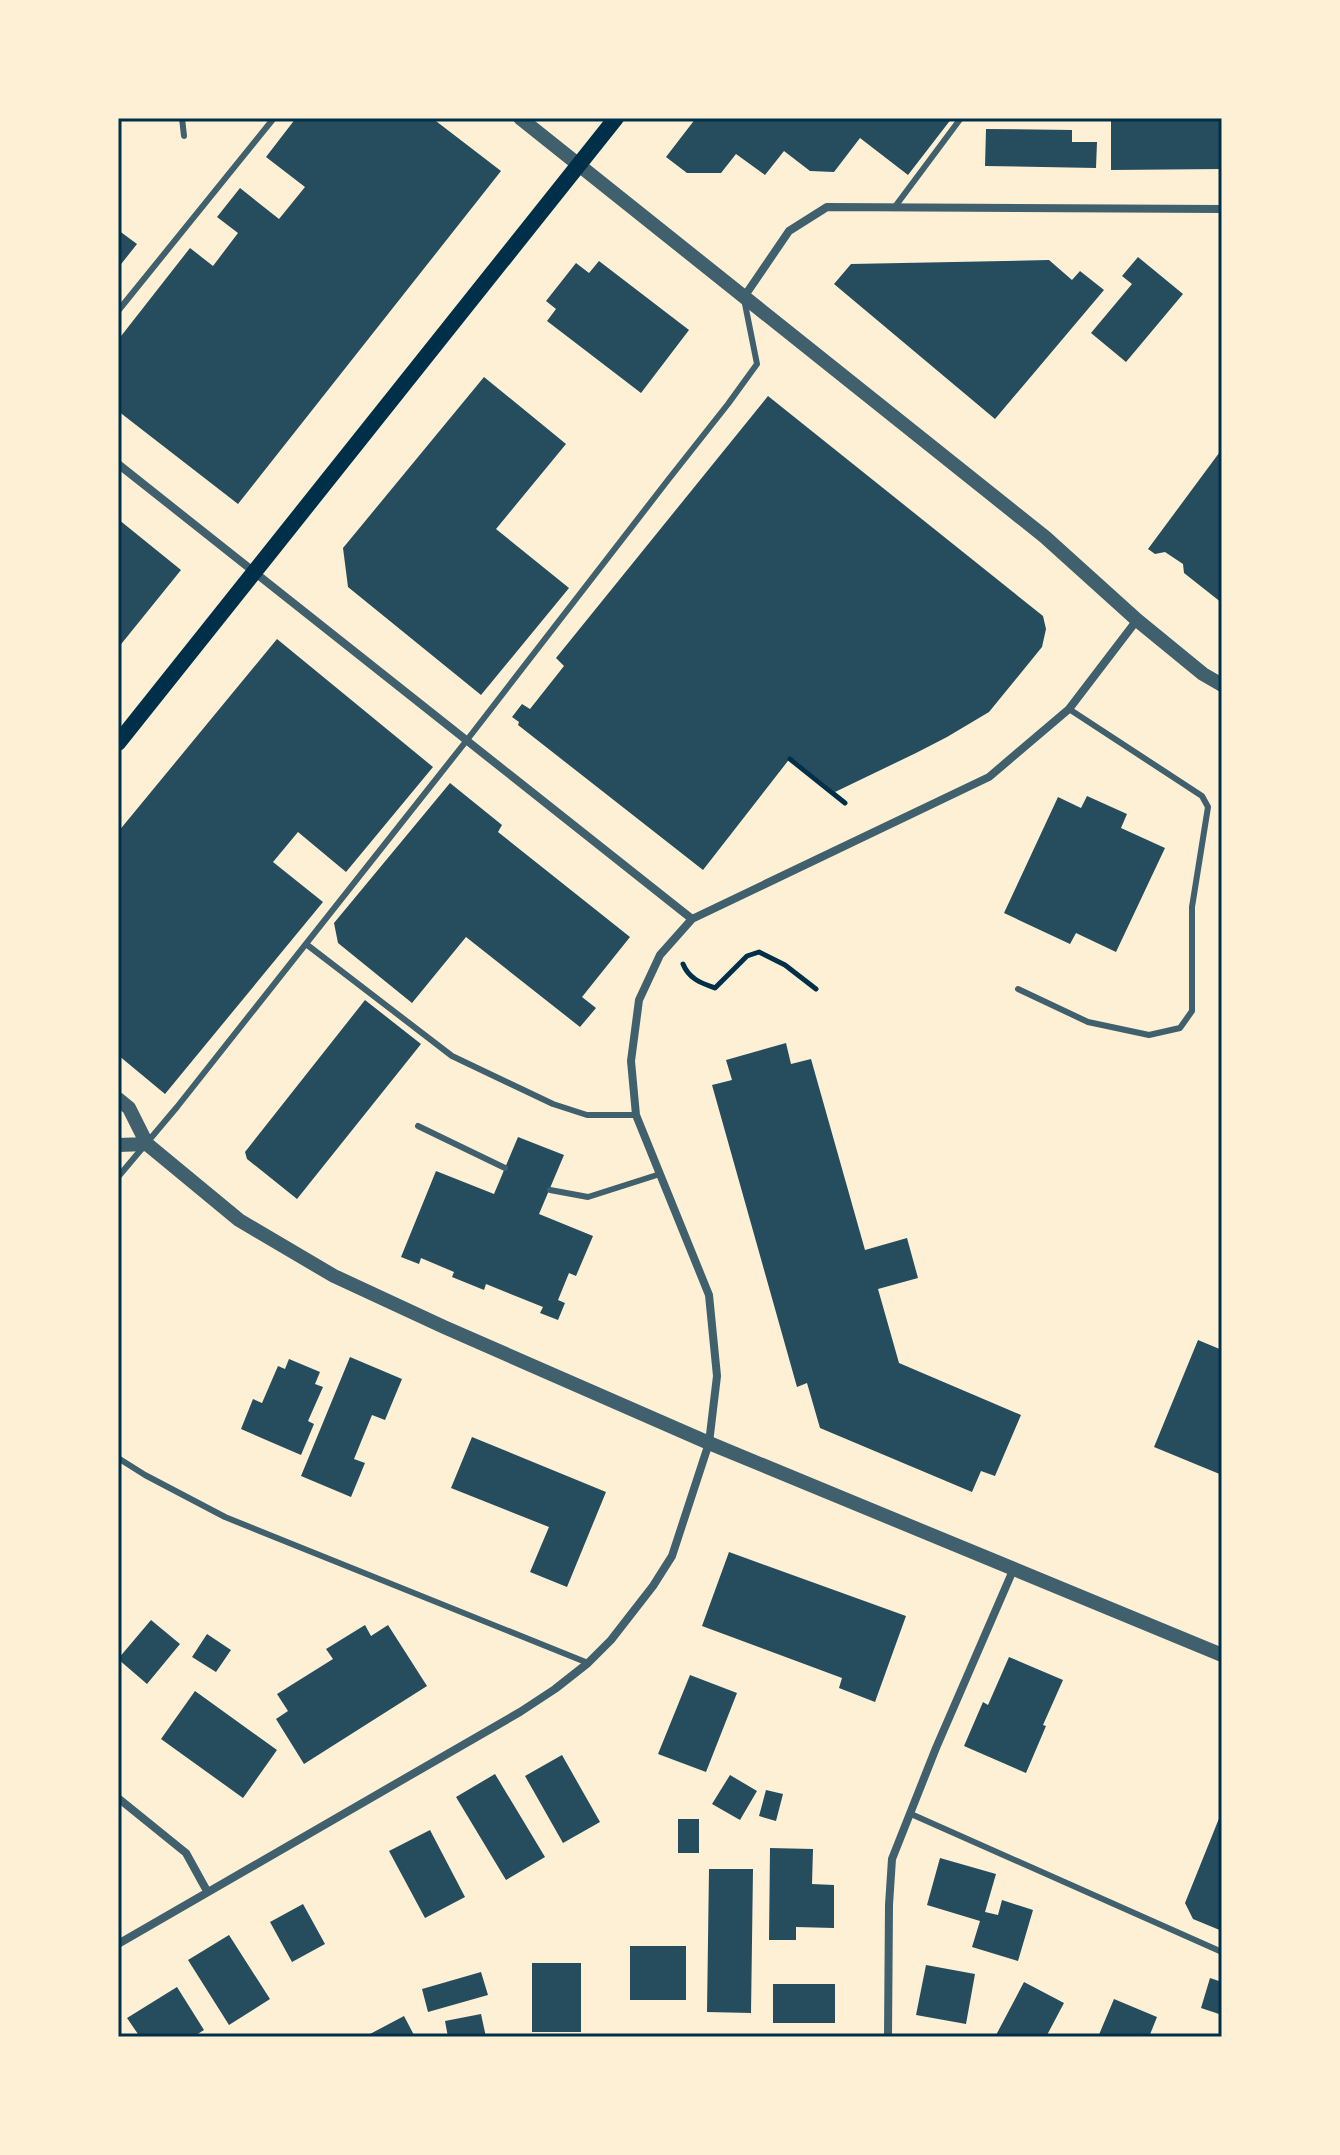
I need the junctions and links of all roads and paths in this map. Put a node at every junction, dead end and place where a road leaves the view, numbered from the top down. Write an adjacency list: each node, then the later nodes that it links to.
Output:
1 (182, 118): 6 (lane)
2 (274, 118): 11 (lane)
3 (520, 118): 7 (street)
4 (616, 118): 7 (main road)
5 (961, 118): 8 (lane)
6 (184, 136)
7 (579, 165): 10 (street); 13 (main road)
8 (894, 208): 9 (street); 10 (street)
9 (1222, 209)
10 (744, 297): 14 (street); 17 (lane)
11 (118, 311)
12 (118, 464): 13 (street)
13 (255, 572): 17 (street); 18 (main road)
14 (1137, 620): 15 (street); 16 (street)
15 (1222, 685)
16 (1069, 709): 21 (street); 25 (lane)
17 (467, 740): 21 (street); 22 (lane)
18 (118, 743)
19 (790, 759): 20 (path)
20 (845, 803)
21 (692, 919): 27 (street)
22 (306, 944): 27 (lane); 29 (lane)
23 (683, 964): 24 (path)
24 (816, 989)
25 (1018, 989)
26 (118, 1099): 29 (street)
27 (636, 1115): 32 (street)
28 (418, 1126): 31 (lane)
29 (147, 1144): 30 (street); 33 (lane); 35 (street)
30 (118, 1145)
31 (505, 1168)
32 (660, 1174): 34 (lane); 35 (street)
33 (118, 1177)
34 (550, 1190)
35 (709, 1443): 37 (street); 39 (street)
36 (118, 1458): 39 (lane)
37 (1014, 1568): 38 (street); 41 (street)
38 (1222, 1655)
39 (588, 1663): 42 (street)
40 (118, 1798): 42 (street)
41 (911, 1814): 44 (lane); 45 (street)
42 (207, 1891): 43 (street)
43 (118, 1944)
44 (1222, 1952)
45 (888, 2037)

